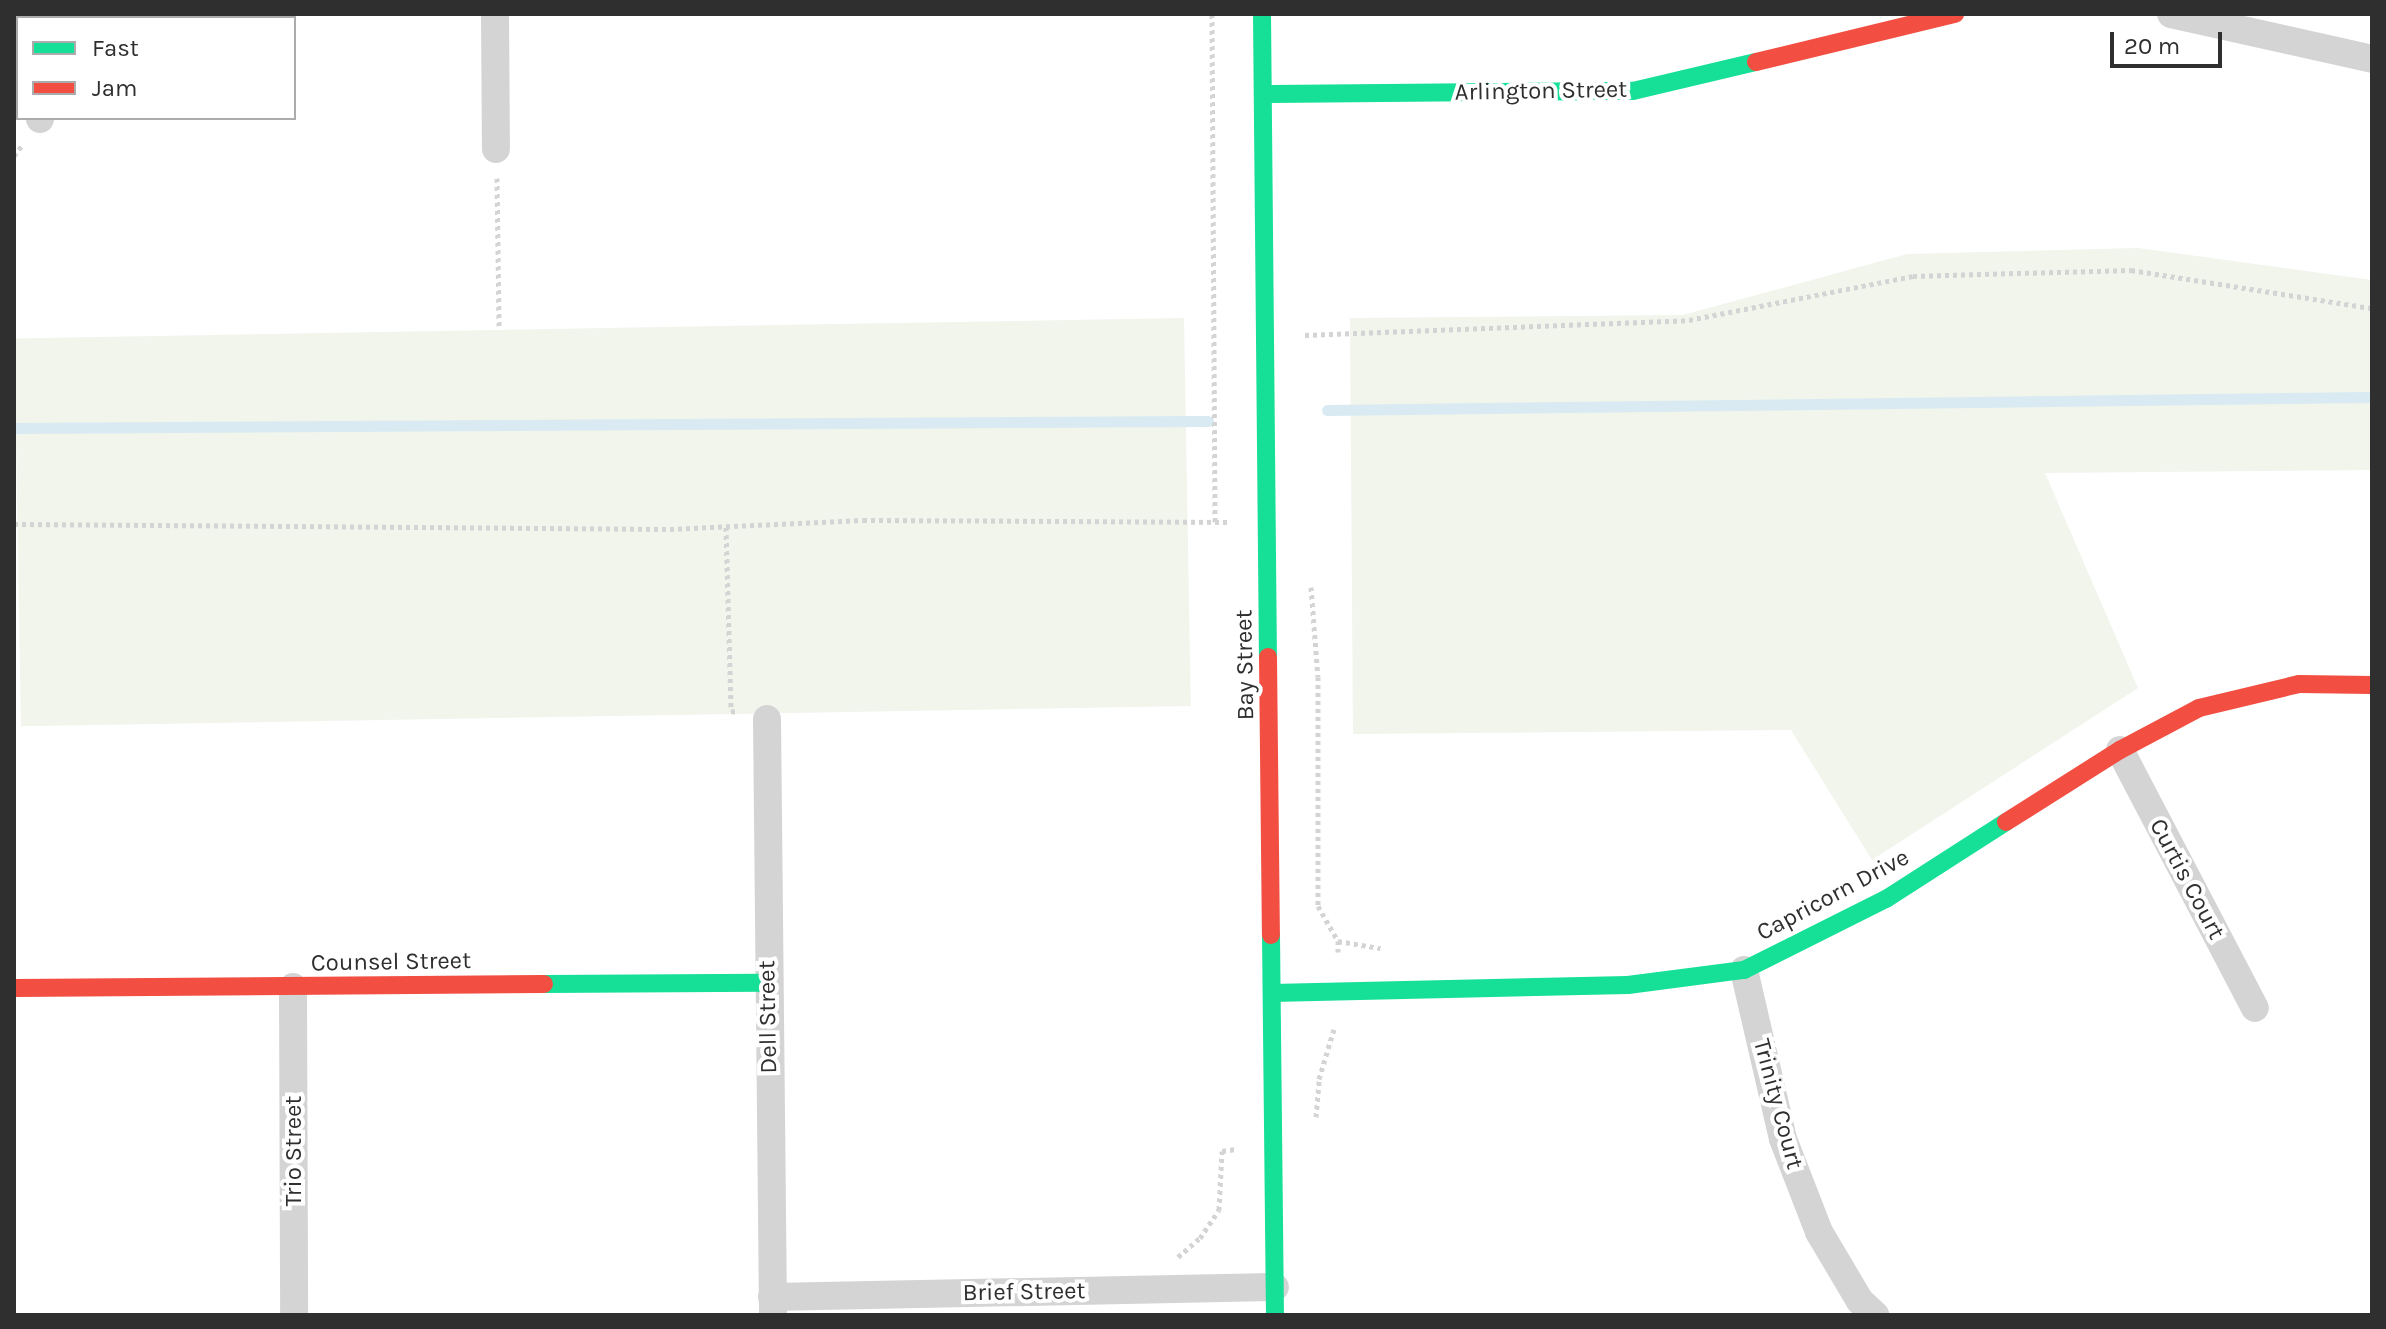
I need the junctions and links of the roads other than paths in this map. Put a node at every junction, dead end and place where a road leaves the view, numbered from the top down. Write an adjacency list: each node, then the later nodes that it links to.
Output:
1 (495, 14): 8 (street)
2 (1262, 14): 7 (street, Bay Street)
3 (1955, 14): 5 (street, Arlington Street)
4 (2190, 15): 6 (street)
5 (1881, 23): 7 (street, Arlington Street)
6 (2372, 59)
7 (1263, 94): 16 (street, Bay Street)
8 (496, 149)
9 (2372, 685): 11 (street, Capricorn Drive)
10 (767, 719): 13 (street, Dell Street)
11 (2120, 750): 12 (street, Capricorn Drive); 17 (street, Curtis Court)
12 (1744, 970): 16 (street, Capricorn Drive); 21 (street, Trinity Court)
13 (768, 983): 14 (street, Counsel Street); 19 (street, Dell Street)
14 (293, 987): 15 (street, Counsel Street); 20 (street, Trio Street)
15 (14, 988)
16 (1272, 993): 18 (street, Bay Street)
17 (2255, 1008)
18 (1275, 1301): 19 (street, Brief Street)
19 (772, 1306)
20 (294, 1315)
21 (1875, 1315)

